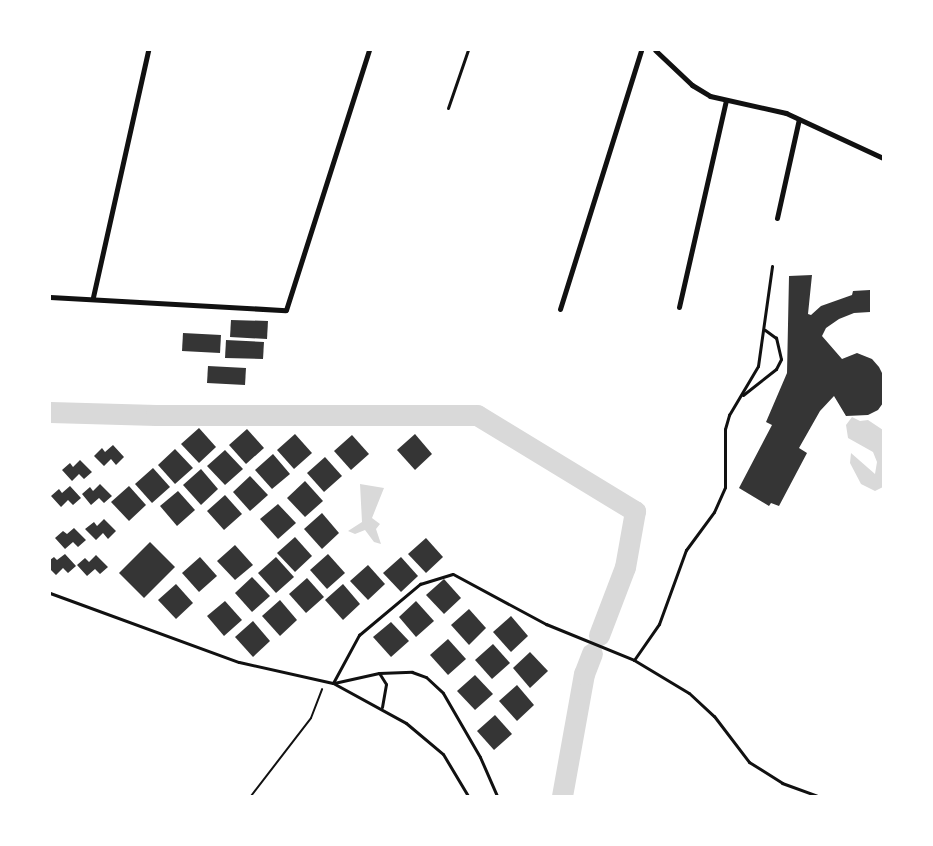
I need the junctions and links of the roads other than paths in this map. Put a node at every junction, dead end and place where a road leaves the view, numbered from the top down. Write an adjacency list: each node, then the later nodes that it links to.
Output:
1 (148, 50): 13 (street)
2 (369, 50): 13 (street)
3 (468, 50): 7 (lane)
4 (641, 50): 15 (street)
5 (655, 50): 6 (street)
6 (726, 100): 8 (street); 14 (street)
7 (448, 108)
8 (799, 119): 9 (street); 10 (street)
9 (883, 158)
10 (777, 218)
11 (772, 266): 16 (lane)
12 (50, 296): 13 (street)
13 (93, 297)
14 (679, 307)
15 (560, 310)
16 (765, 330): 17 (lane); 17 (lane)
17 (742, 395): 19 (lane)
18 (50, 593): 21 (lane)
19 (634, 660): 21 (lane); 25 (lane)
20 (379, 673): 21 (lane); 22 (lane); 24 (lane)
21 (333, 683): 22 (lane)
22 (382, 707): 23 (lane)
23 (468, 796)
24 (497, 796)
25 (817, 796)

